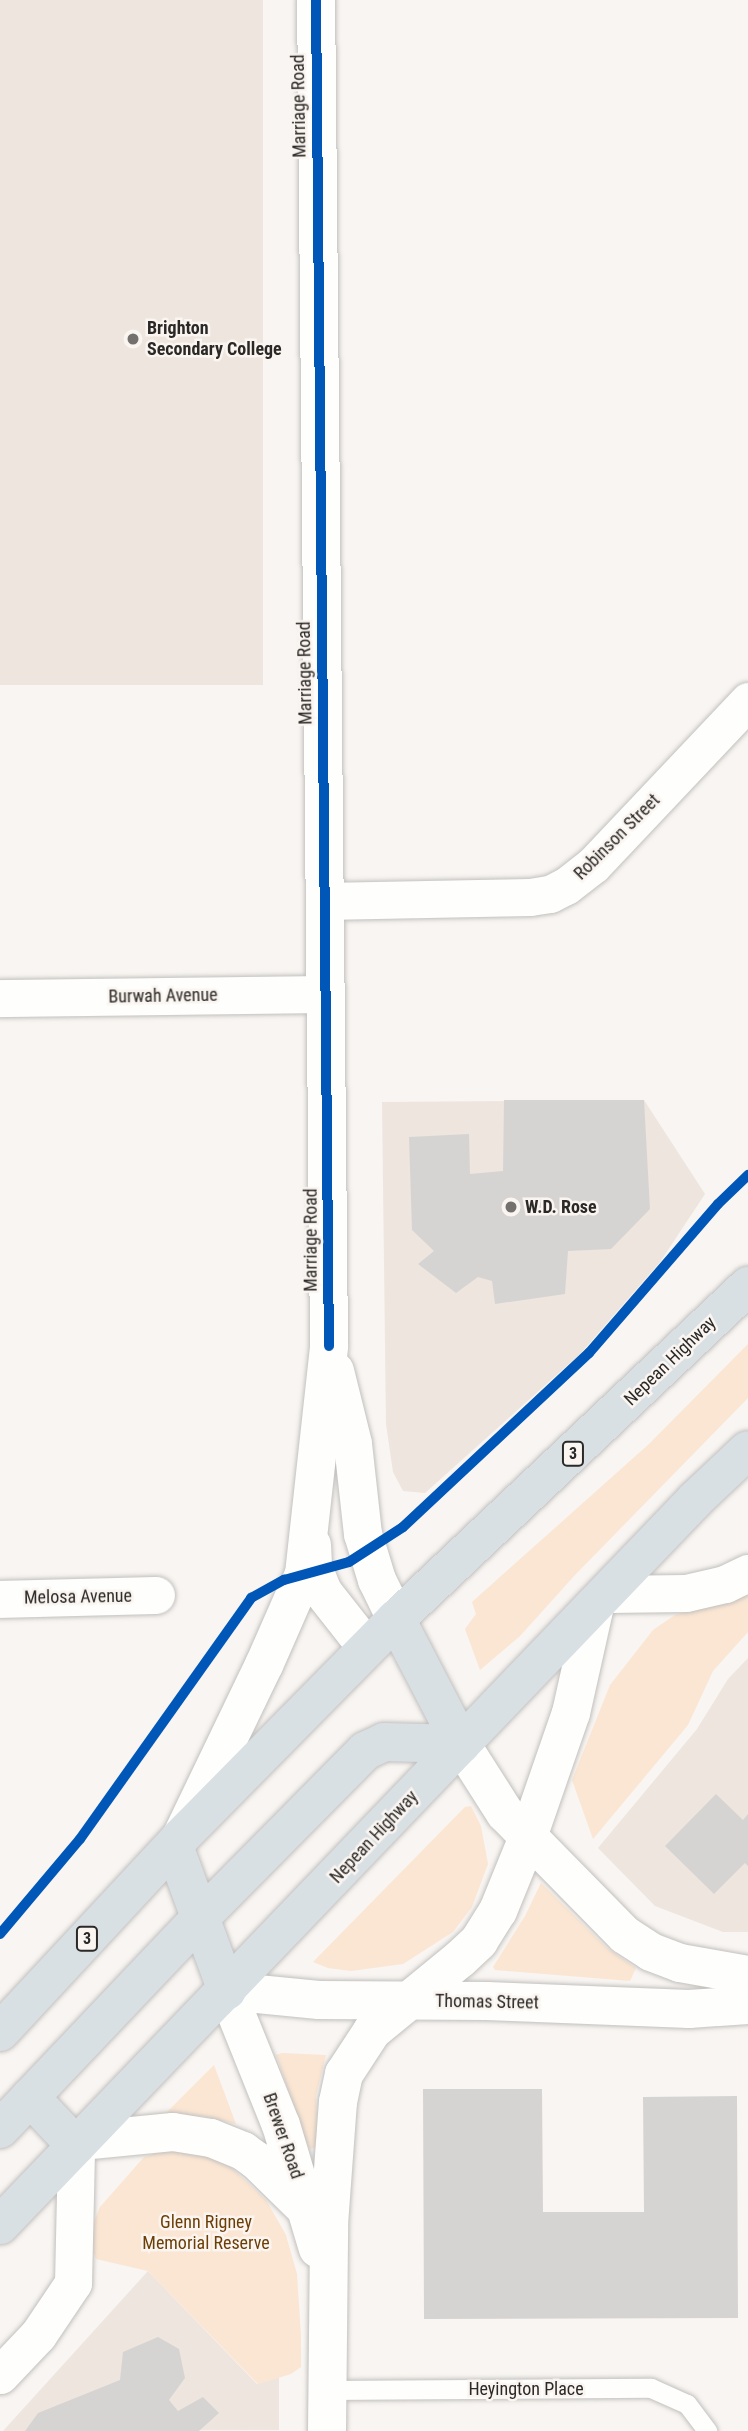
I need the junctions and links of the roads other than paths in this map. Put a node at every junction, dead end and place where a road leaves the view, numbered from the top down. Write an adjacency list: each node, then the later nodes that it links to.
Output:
1 (316, 0): 3 (street, Marriage Road)
2 (748, 701): 3 (street, Robinson Street)
3 (324, 901): 4 (street, Marriage Road)
4 (326, 994): 5 (street, Burwah Avenue); 7 (street, Marriage Road)
5 (0, 998)
6 (748, 1286): 14 (highway, Nepean Highway / 3)
7 (329, 1346): 9 (street, Marriage Road); 14 (street, Marriage Road)
8 (748, 1450): 13 (highway, Nepean Highway)
9 (312, 1517): 15 (street); 18 (street, Marriage Road)
10 (748, 1573): 13 (street)
11 (156, 1595): 12 (street, Melosa Avenue)
12 (0, 1599)
13 (601, 1600): 16 (highway, Nepean Highway); 17 (street, Brewer Road)
14 (396, 1619): 15 (highway, Nepean Highway / 3); 16 (highway)
15 (367, 1648): 18 (highway, Nepean Highway / 3)
16 (461, 1744): 17 (street); 19 (highway); 21 (highway, Nepean Highway)
17 (528, 1837): 20 (street); 22 (street, Brewer Road)
18 (177, 1842): 19 (highway); 24 (highway, Nepean Highway / 3)
19 (200, 1917): 21 (highway); 25 (highway)
20 (748, 1975)
21 (227, 1991): 22 (street, Thomas Street); 27 (highway, Nepean Highway); 28 (street, Brewer Road)
22 (405, 2001): 23 (street, Thomas Street); 30 (street, Brewer Road)
23 (748, 2005)
24 (0, 2032)
25 (30, 2097): 26 (highway); 27 (highway)
26 (0, 2129)
27 (78, 2143): 28 (street); 29 (highway, Nepean Highway); 31 (street)
28 (308, 2211): 30 (street, Brewer Road)
29 (0, 2225)
30 (328, 2285): 32 (street, Brewer Road)
31 (0, 2375)
32 (327, 2390): 33 (street, Brewer Road); 34 (lane, Heyington Place)
33 (327, 2431)
34 (706, 2431)

